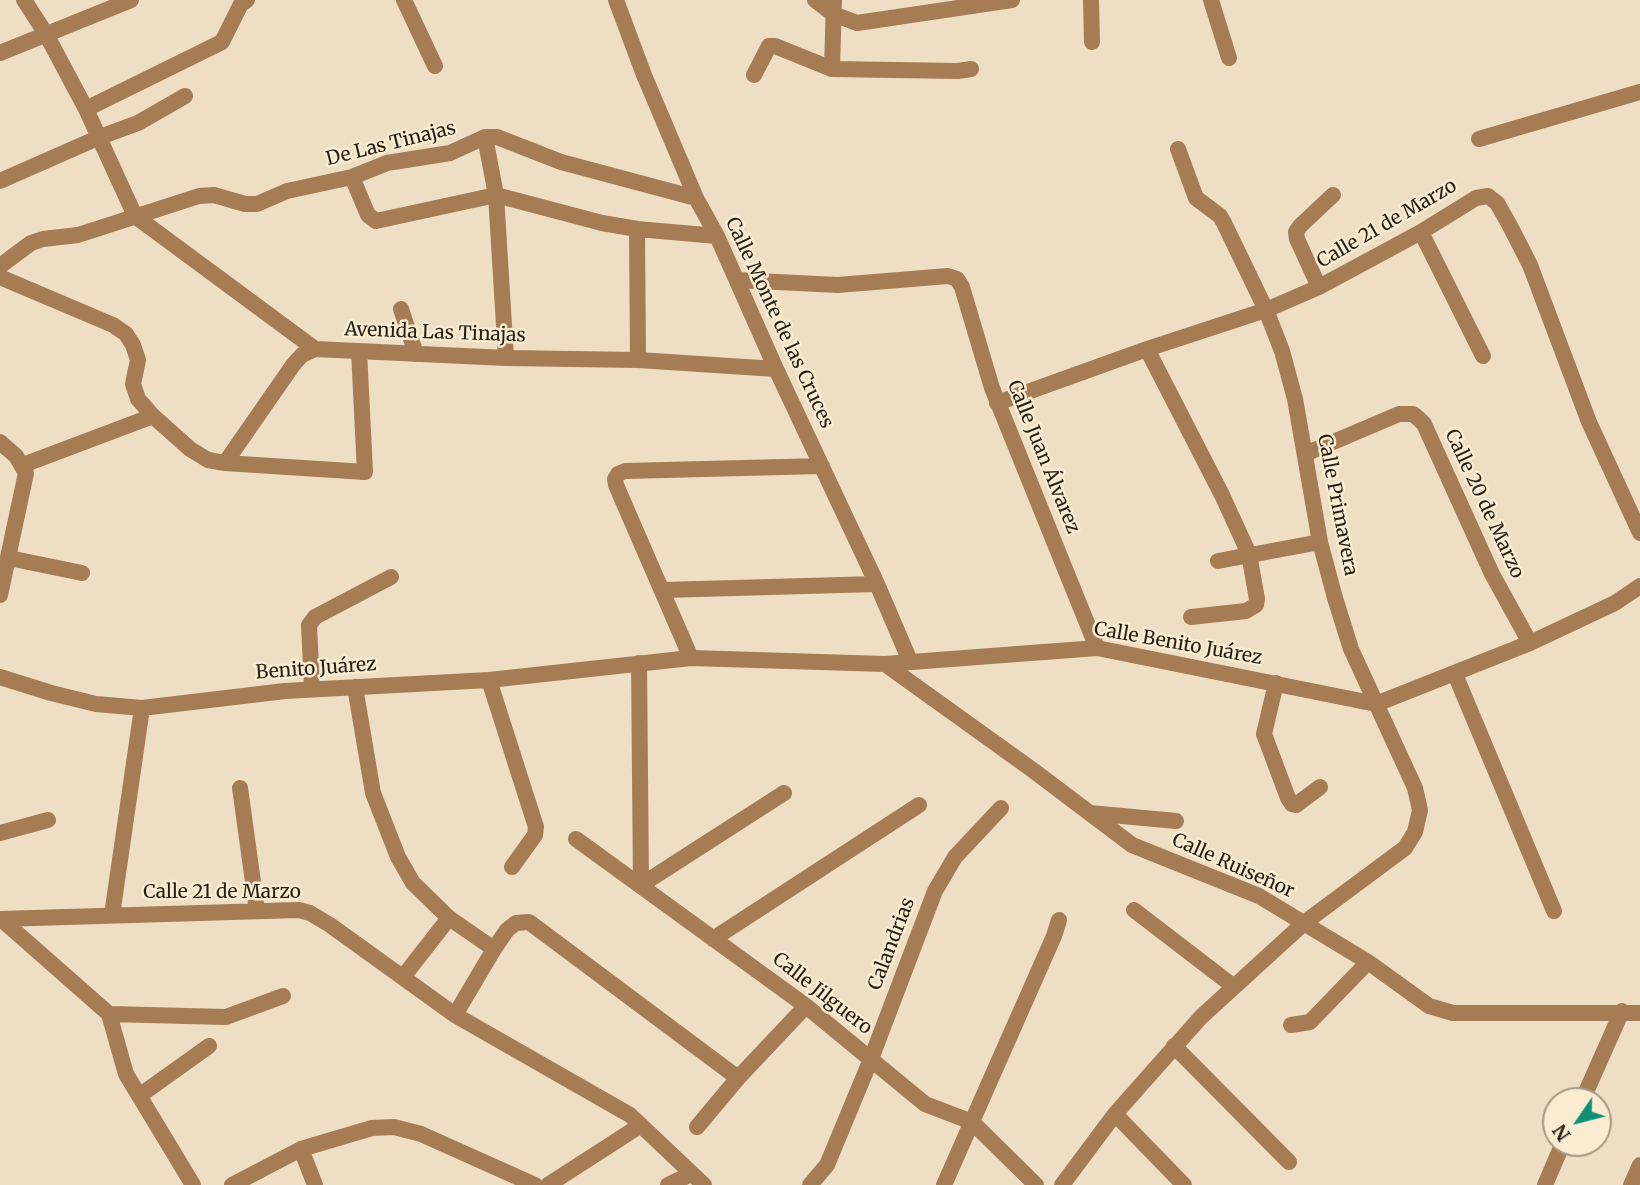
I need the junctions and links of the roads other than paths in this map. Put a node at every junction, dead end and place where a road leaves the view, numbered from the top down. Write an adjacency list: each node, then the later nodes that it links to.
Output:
1 (24, 0): 11 (street)
2 (131, 0): 11 (street)
3 (247, 0): 21 (street)
4 (404, 0): 15 (street)
5 (616, 0): 30 (street, Calle Monte de las Cruces)
6 (815, 0): 10 (street)
7 (1012, 0): 10 (street)
8 (1091, 0): 12 (street)
9 (1211, 0): 14 (street)
10 (834, 7): 16 (street)
11 (46, 34): 13 (street); 21 (street)
12 (1092, 42)
13 (0, 53)
14 (1229, 58)
15 (435, 66)
16 (832, 69): 17 (street); 18 (street)
17 (964, 70)
18 (754, 75)
19 (1640, 92): 24 (street)
20 (185, 96): 22 (street)
21 (86, 109): 22 (street)
22 (100, 136): 27 (street); 31 (street)
23 (485, 137): 26 (street, De Las Tinajas); 28 (street); 30 (street, De Las Tinajas)
24 (1479, 139)
25 (1178, 149): 40 (street, Calle Primavera)
26 (352, 177): 28 (street); 31 (street, De Las Tinajas)
27 (0, 181)
28 (496, 195): 32 (street); 46 (street)
29 (1333, 195): 38 (street)
30 (696, 198): 34 (street, Calle Monte de las Cruces)
31 (135, 216): 35 (street, De Las Tinajas); 41 (street)
32 (637, 229): 34 (street); 47 (street)
33 (1421, 232): 38 (street, Calle 21 de Marzo); 45 (street); 56 (street, Calle 21 de Marzo)
34 (717, 236): 37 (street, Calle Monte de las Cruces)
35 (0, 266)
36 (0, 277): 50 (street)
37 (737, 280): 48 (street, Calle Monte de las Cruces); 49 (street, Calle Juan Álvarez)
38 (1319, 287): 40 (street, Calle 21 de Marzo)
39 (401, 309): 44 (street)
40 (1266, 310): 42 (street, Calle 21 de Marzo); 52 (street, Calle Primavera)
41 (316, 349): 43 (street, Avenida Las Tinajas); 53 (street)
42 (1147, 349): 49 (street, Calle 21 de Marzo); 58 (street)
43 (359, 351): 44 (street, Avenida Las Tinajas); 53 (street)
44 (416, 354): 46 (street, Avenida Las Tinajas)
45 (1483, 356)
46 (506, 358): 47 (street, Avenida Las Tinajas)
47 (638, 360): 48 (street, Avenida Las Tinajas)
48 (776, 369): 55 (street, Calle Monte de las Cruces)
49 (998, 403): 69 (street, Calle Juan Álvarez)
50 (153, 416): 53 (street); 54 (street)
51 (0, 442): 54 (street)
52 (1305, 454): 57 (street, Calle Primavera); 68 (street, Calle 20 de Marzo)
53 (225, 463)
54 (23, 465): 59 (street)
55 (822, 466): 63 (street, Calle Monte de las Cruces); 65 (street)
56 (1640, 533)
57 (1320, 542): 58 (street); 80 (street, Calle Primavera)
58 (1249, 554): 60 (street); 67 (street)
59 (9, 558): 61 (street); 66 (street)
60 (1218, 561)
61 (82, 573)
62 (391, 578): 79 (street)
63 (877, 584): 65 (street); 71 (street, Calle Monte de las Cruces)
64 (1640, 586): 68 (street)
65 (663, 590): 70 (street)
66 (0, 595)
67 (1191, 617)
68 (1530, 643): 74 (street)
69 (1097, 648): 71 (street, Calle Benito Juárez); 77 (street, Calle Benito Juárez)
70 (691, 659): 72 (street, Calle Benito Juárez); 73 (street, Calle Benito Juárez)
71 (910, 662): 73 (street, Calle Benito Juárez)
72 (639, 663): 76 (street, Benito Juárez); 93 (street)
73 (885, 664): 87 (street, Calle Ruiseñor)
74 (1455, 674): 80 (street); 96 (street)
75 (0, 677): 81 (street, Benito Juárez)
76 (489, 680): 78 (street, Benito Juárez); 92 (street)
77 (1276, 682): 80 (street, Calle Benito Juárez); 82 (street)
78 (355, 687): 79 (street, Benito Juárez); 98 (street)
79 (312, 688): 81 (street, Benito Juárez)
80 (1376, 704): 101 (street, Calle Primavera)
81 (142, 708): 97 (street)
82 (1320, 787)
83 (240, 788): 95 (street)
84 (784, 793): 93 (street)
85 (919, 805): 102 (street)
86 (1001, 808): 116 (street, Calandrias)
87 (1090, 813): 89 (street); 101 (street, Calle Ruiseñor)
88 (48, 820): 90 (street)
89 (1175, 821)
90 (0, 833)
91 (576, 839): 93 (street, Calle Jilguero)
92 (512, 867)
93 (641, 885): 102 (street, Calle Jilguero)
94 (1134, 910): 106 (street)
95 (257, 911): 97 (street, Calle 21 de Marzo); 105 (street, Calle 21 de Marzo)
96 (1555, 911)
97 (112, 915): 99 (street, Calle 21 de Marzo)
98 (449, 918): 103 (street); 105 (street)
99 (0, 919): 111 (street)
100 (1059, 920): 121 (street)
101 (1304, 923): 104 (street, Calle Ruiseñor); 106 (street, Calle Primavera)
102 (713, 939): 108 (street, Calle Jilguero)
103 (494, 949): 112 (street); 117 (street)
104 (1368, 962): 109 (street, Calle Ruiseñor); 113 (street)
105 (403, 977): 112 (street, Calle 21 de Marzo)
106 (1233, 986): 115 (street, Calle Primavera)
107 (284, 996): 111 (street)
108 (806, 1006): 116 (street, Calle Jilguero); 117 (street)
109 (1622, 1012): 110 (street, Calle Ruiseñor); 118 (street)
110 (1640, 1013)
111 (109, 1014): 119 (street)
112 (455, 1015): 122 (street, Calle 21 de Marzo)
113 (1291, 1025)
114 (209, 1046): 119 (street)
115 (1174, 1046): 120 (street, Calle Primavera); 126 (street)
116 (871, 1059): 121 (street, Calle Jilguero); 136 (street, Calandrias)
117 (738, 1078): 123 (street)
118 (1588, 1087)
119 (139, 1096): 129 (street)
120 (1115, 1114): 139 (street, Calle Primavera); 140 (street)
121 (972, 1122): 137 (street); 138 (street, Calle Jilguero)
122 (642, 1125): 128 (street, Calle 21 de Marzo); 133 (street)
123 (697, 1127)
124 (301, 1149): 130 (street); 131 (street); 132 (street)
125 (1557, 1157): 141 (street)
126 (1289, 1162)
127 (1640, 1166): 142 (street)
128 (691, 1174): 134 (street); 135 (street, Calle 21 de Marzo)
129 (193, 1185)
130 (232, 1185)
131 (315, 1185)
132 (535, 1185)
133 (548, 1185)
134 (668, 1185)
135 (704, 1185)
136 (810, 1185)
137 (944, 1185)
138 (1036, 1185)
139 (1062, 1185)
140 (1184, 1185)
141 (1545, 1185)
142 (1631, 1185)

